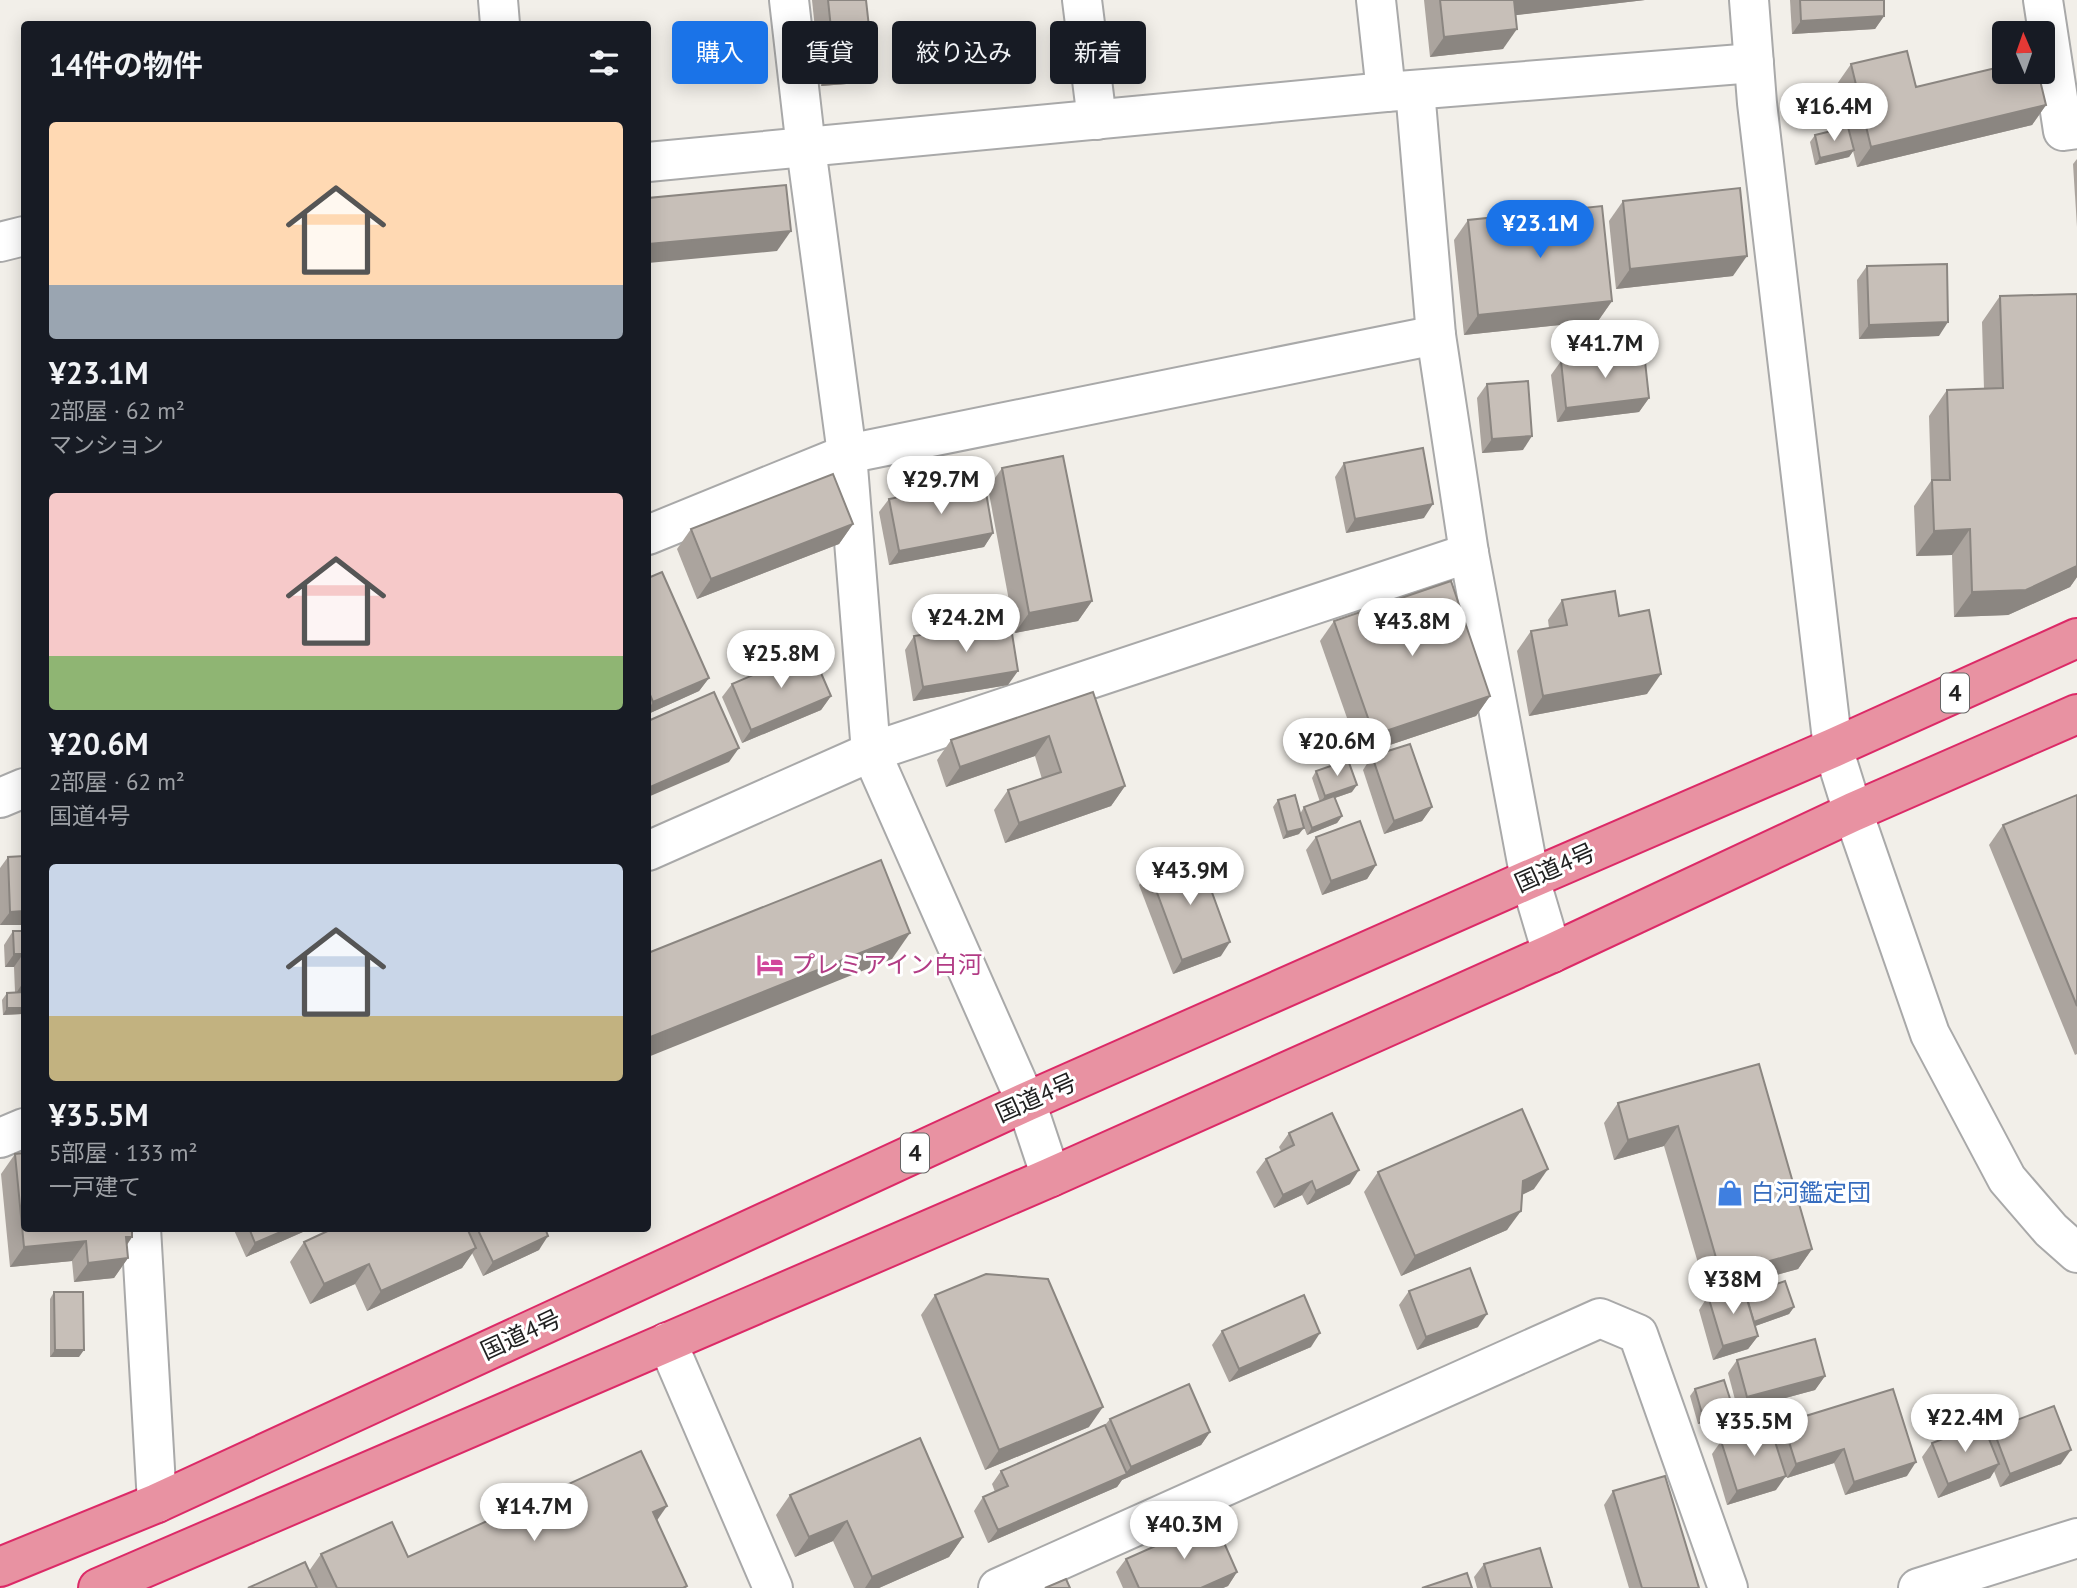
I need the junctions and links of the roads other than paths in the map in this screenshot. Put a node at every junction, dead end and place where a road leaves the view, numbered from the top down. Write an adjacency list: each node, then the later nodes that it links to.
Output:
1 (498, 0): 7 (street)
2 (789, 0): 12 (street)
3 (1082, 0): 10 (street)
4 (1376, 0): 9 (street)
5 (1749, 0): 8 (street)
6 (2043, 0): 11 (street)
7 (500, 21)
8 (1754, 63): 9 (street); 22 (street)
9 (1400, 91): 10 (street); 16 (street)
10 (1097, 120): 12 (street)
11 (2077, 129)
12 (806, 148): 13 (street); 17 (street)
13 (651, 162)
14 (21, 237): 15 (street)
15 (0, 242)
16 (1436, 335): 17 (street); 19 (street)
17 (846, 454): 18 (street); 23 (street)
18 (651, 534)
19 (1469, 553): 23 (street); 28 (street)
20 (2077, 638): 22 (highway, 国道4号 / 4)
21 (2077, 714): 26 (highway)
22 (1833, 747): 26 (street); 28 (highway, 国道4号 / 4)
23 (871, 752): 27 (street); 30 (street)
24 (21, 789): 25 (street)
25 (0, 798)
26 (1853, 813): 29 (highway); 35 (street)
27 (651, 850)
28 (1530, 879): 29 (street); 30 (highway, 国道4号 / 4)
29 (1552, 953): 33 (highway)
30 (1026, 1102): 33 (street); 37 (highway, 国道4号 / 4)
31 (21, 1129): 32 (street)
32 (0, 1138)
33 (1051, 1177): 36 (highway)
34 (141, 1232): 37 (street)
35 (2077, 1253)
36 (667, 1342): 40 (highway); 41 (street)
37 (158, 1503): 39 (highway, 国道4号 / 4)
38 (2077, 1538): 44 (street)
39 (0, 1567)
40 (97, 1588)
41 (773, 1588)
42 (998, 1588): 43 (street)
43 (1728, 1588)
44 (1919, 1588)

